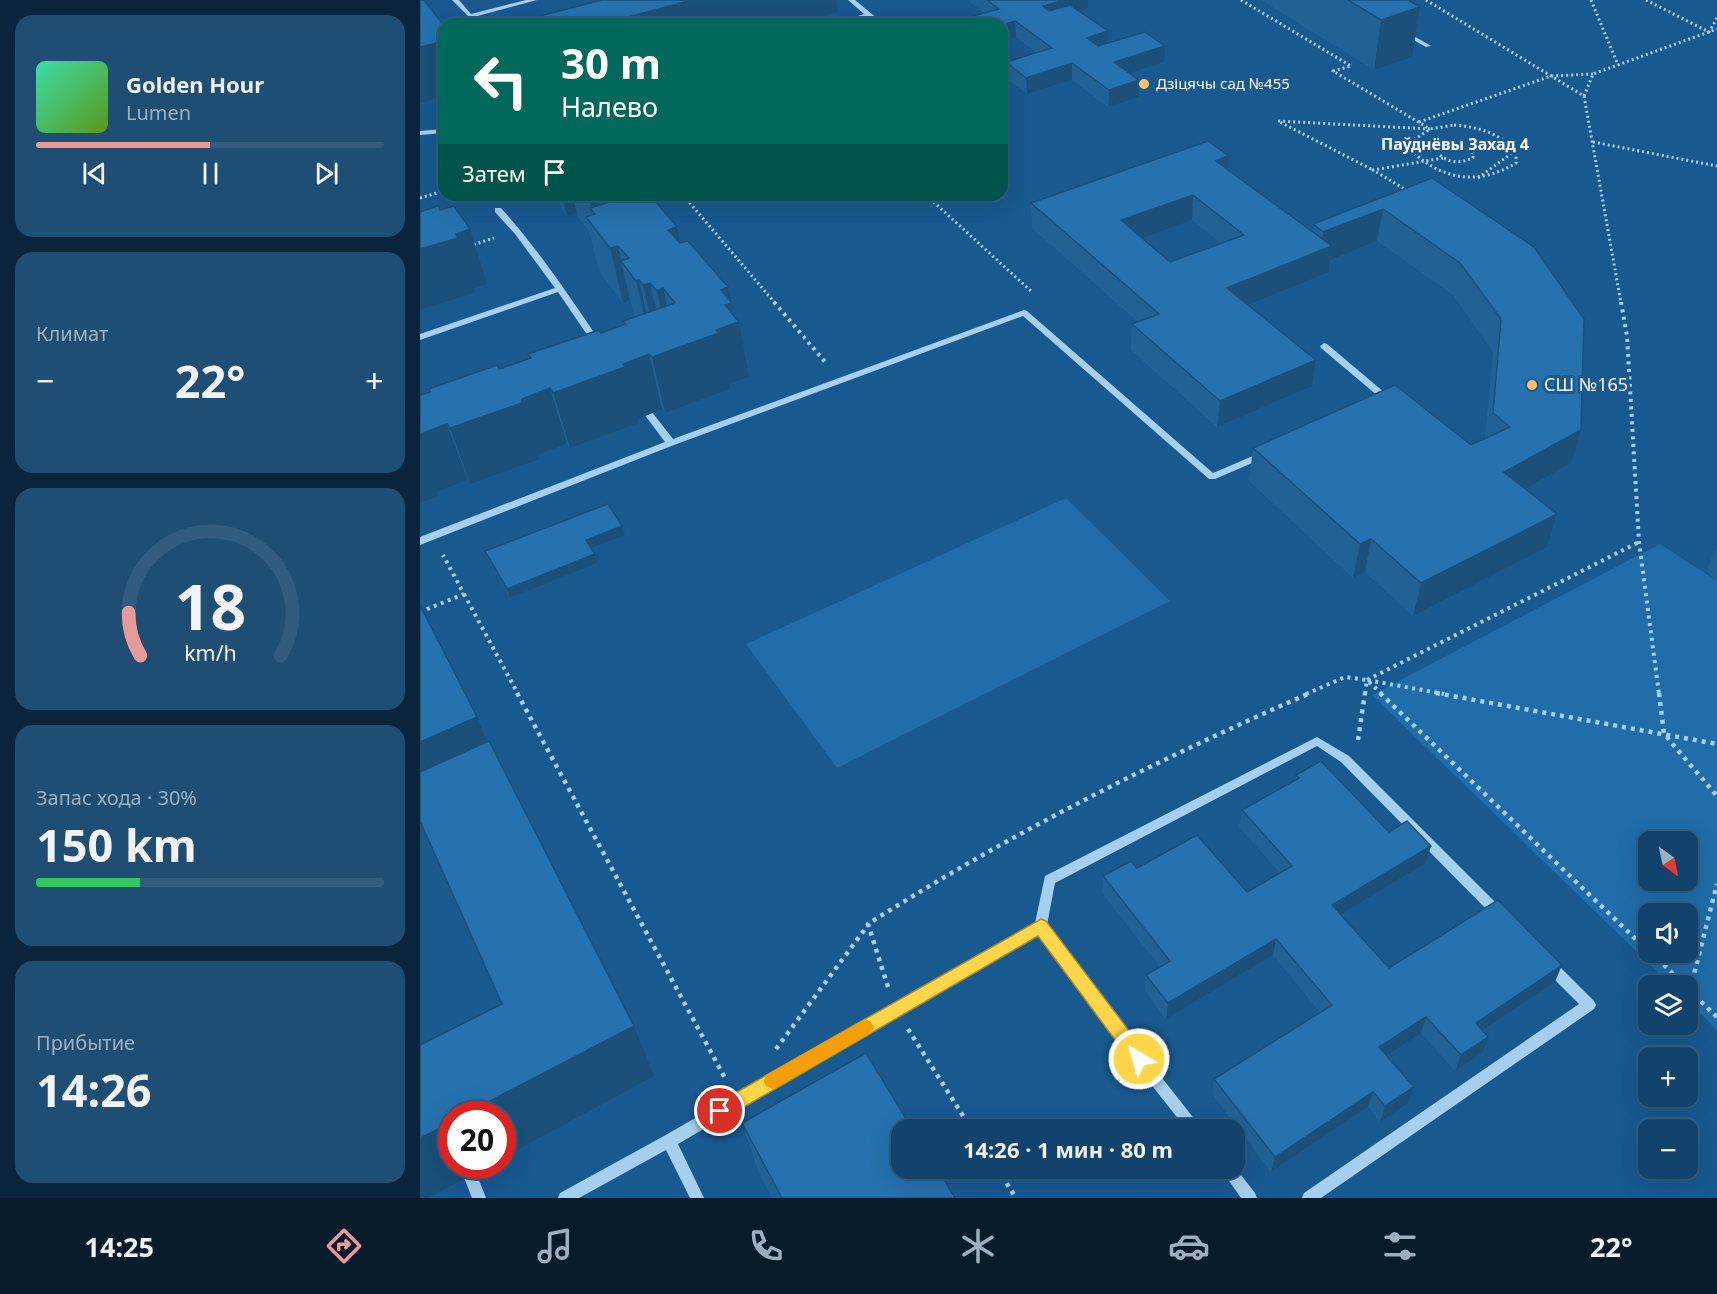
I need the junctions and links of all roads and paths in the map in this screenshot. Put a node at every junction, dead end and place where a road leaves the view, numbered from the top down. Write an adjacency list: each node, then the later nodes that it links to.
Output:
1 (456, 0): 2 (lane)
2 (534, 0)
3 (851, 0): 8 (lane)
4 (1241, 0): 20 (path)
5 (1426, 0): 18 (path)
6 (1591, 0): 16 (path)
7 (1646, 0): 14 (path)
8 (869, 15): 9 (lane); 10 (lane)
9 (858, 18)
10 (873, 18)
11 (1717, 18): 14 (path)
12 (1398, 29): 15 (lane)
13 (1717, 29): 14 (path)
14 (1709, 32): 16 (path)
15 (1428, 46)
16 (1618, 65): 17 (path)
17 (1593, 74): 18 (path); 19 (path)
18 (1551, 76): 19 (path); 20 (path)
19 (1584, 96): 24 (path)
20 (1419, 122): 21 (path)
21 (1430, 129): 25 (path); 27 (path); 29 (path)
22 (438, 132): 23 (lane)
23 (420, 133)
24 (1593, 142): 28 (path); 51 (path)
25 (1516, 150): 30 (path); 30 (path)
26 (1443, 158): 26 (path); 27 (path)
27 (1422, 162): 29 (path); 30 (path)
28 (1717, 166)
29 (1373, 170): 32 (path)
30 (1477, 179)
31 (438, 193): 33 (path)
32 (1413, 194)
33 (420, 198)
34 (688, 201): 44 (path)
35 (498, 210): 36 (lane)
36 (518, 232): 38 (path); 40 (lane)
37 (470, 236): 38 (path)
38 (476, 244): 39 (path)
39 (465, 247)
40 (560, 289): 41 (lane); 43 (lane)
41 (420, 337)
42 (1324, 346): 45 (lane)
43 (603, 351)
44 (841, 381): 47 (lane); 48 (lane)
45 (1377, 405)
46 (650, 414): 47 (lane)
47 (671, 443): 49 (lane)
48 (1271, 452)
49 (432, 536): 50 (lane); 52 (path)
50 (420, 541)
51 (1639, 542): 54 (path); 55 (path)
52 (464, 594): 53 (path); 72 (path)
53 (420, 612)
54 (1367, 680): 55 (path); 57 (path); 61 (path); 63 (path)
55 (1664, 734): 56 (path); 58 (path)
56 (1717, 744)
57 (1345, 759): 60 (lane); 62 (lane)
58 (1717, 796)
59 (1717, 884): 67 (path)
60 (1505, 920)
61 (868, 924): 69 (path); 71 (path)
62 (1041, 926): 69 (lane); 74 (lane)
63 (1638, 941)
64 (1539, 954): 84 (lane)
65 (1661, 963): 66 (path)
66 (1673, 975)
67 (1691, 975)
68 (1698, 999): 70 (path)
69 (896, 1010): 72 (lane); 73 (path)
70 (1717, 1017)
71 (772, 1054)
72 (738, 1101): 75 (lane)
73 (965, 1119)
74 (1187, 1119)
75 (669, 1141): 80 (lane); 81 (lane)
76 (472, 1179): 79 (lane)
77 (1004, 1179): 82 (path)
78 (1235, 1179): 83 (lane)
79 (479, 1198)
80 (565, 1198)
81 (697, 1198)
82 (1016, 1198)
83 (1250, 1198)
84 (1309, 1198)

